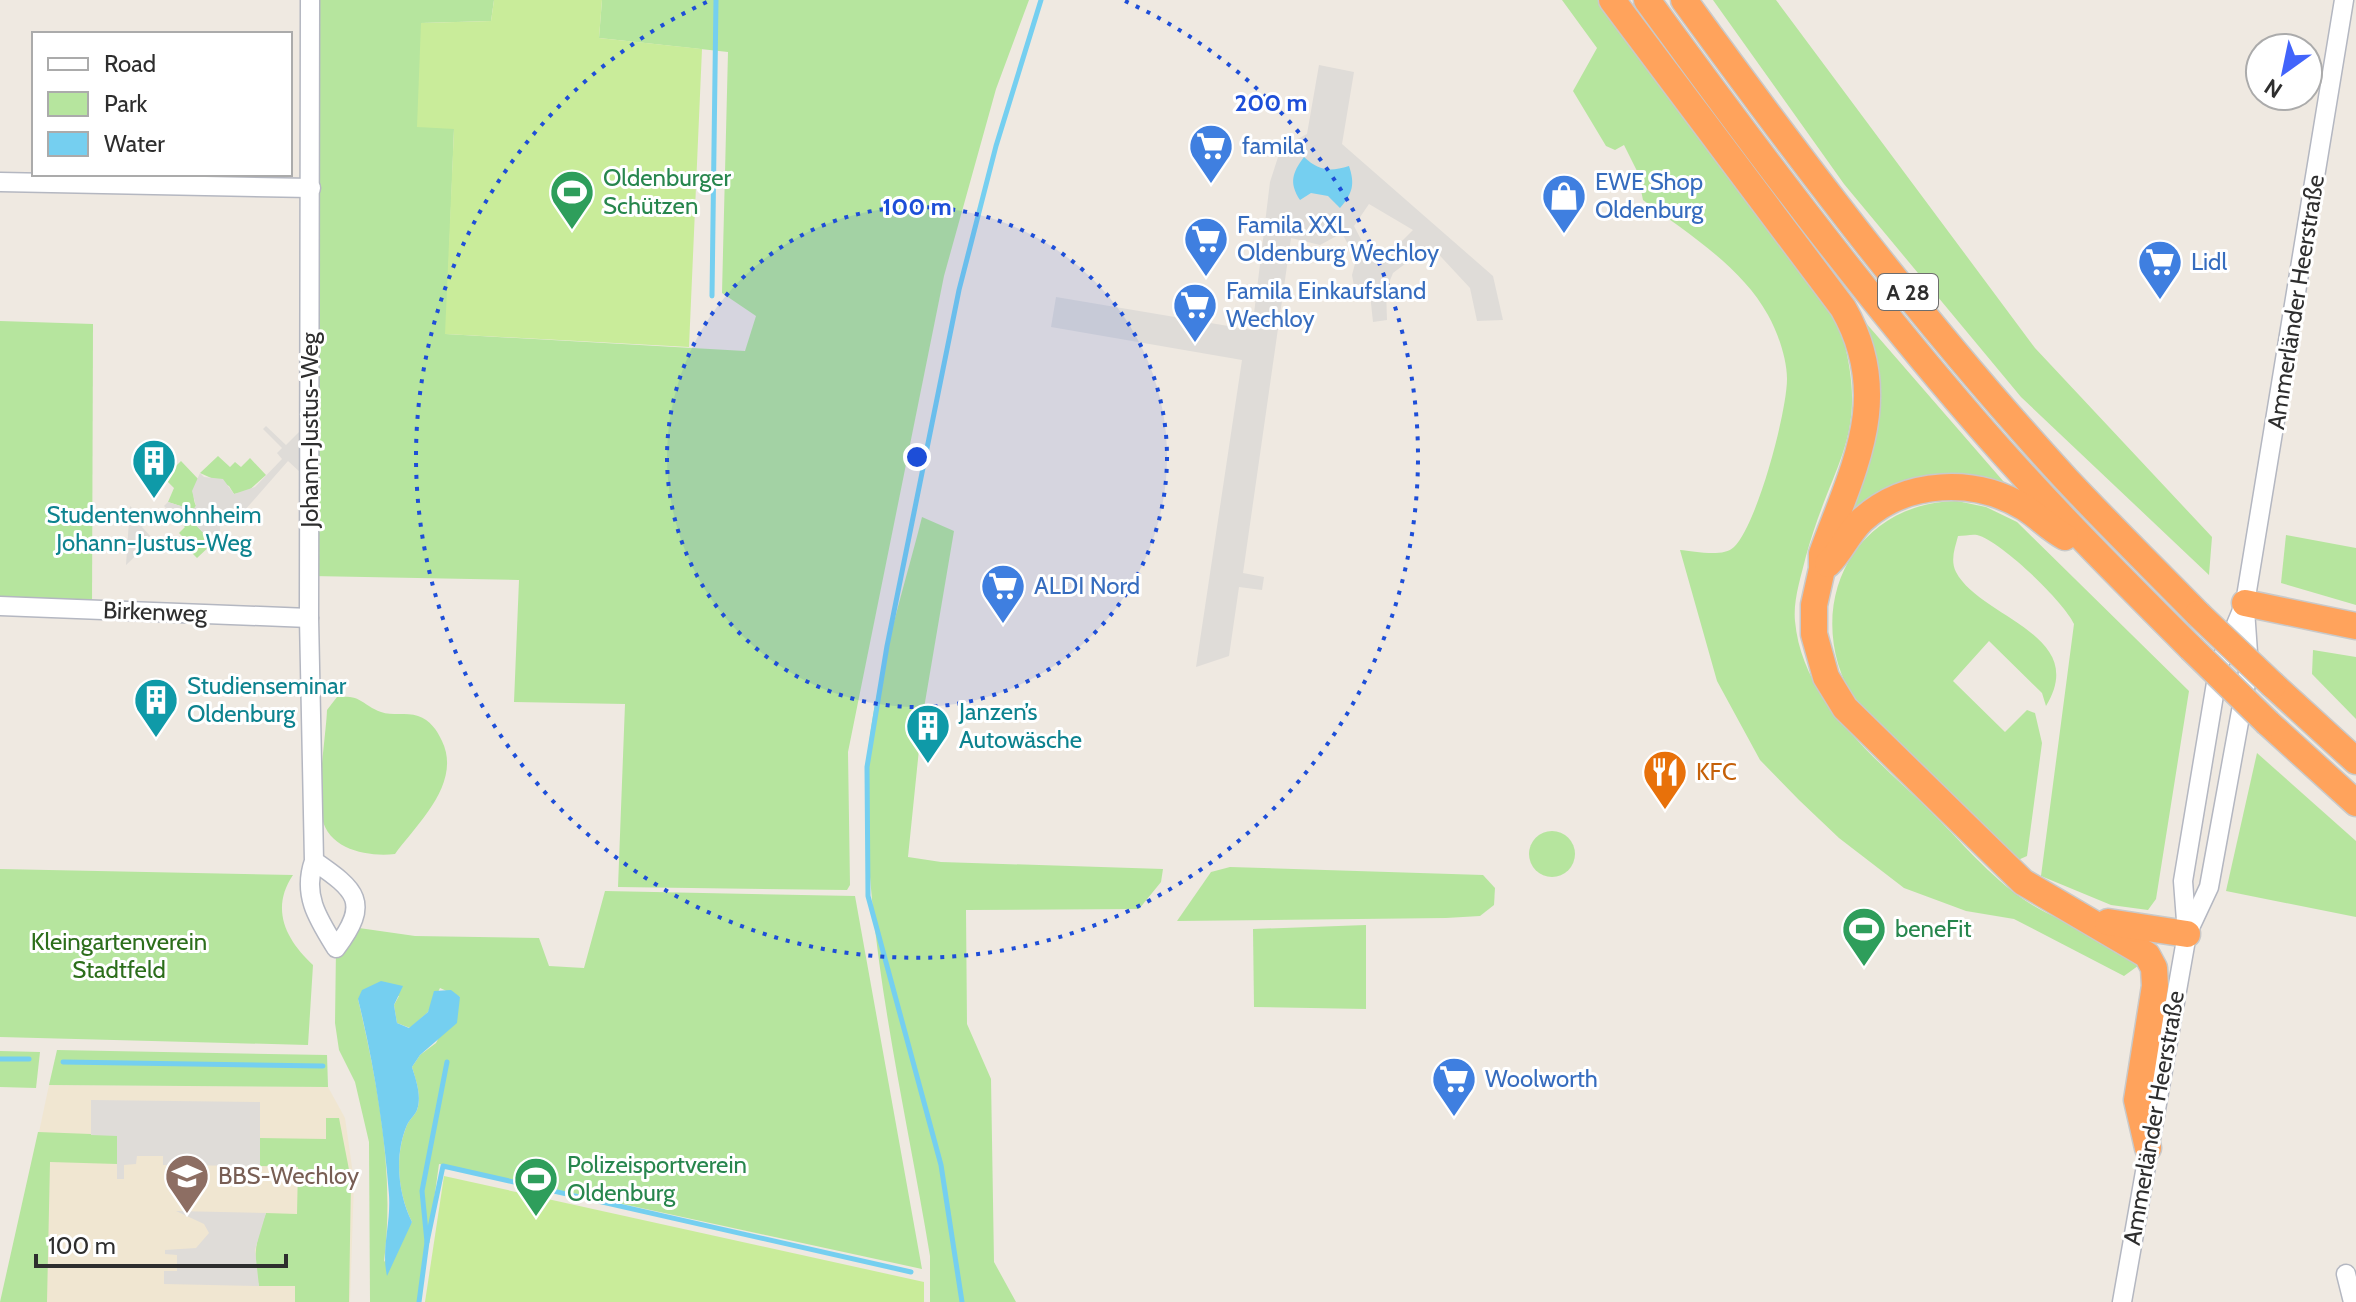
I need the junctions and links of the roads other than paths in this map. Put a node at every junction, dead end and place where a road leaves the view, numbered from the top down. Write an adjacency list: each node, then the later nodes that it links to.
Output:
1 (310, 0): 7 (street, Johann-Justus-Weg)
2 (1612, 0): 9 (highway)
3 (1647, 0): 8 (highway, A 28)
4 (1684, 0): 14 (highway, A 28, bridge)
5 (2344, 0): 10 (street, Ammerländer Heerstraße)
6 (0, 182): 7 (street)
7 (311, 188): 12 (street, Johann-Justus-Weg)
8 (2104, 561): 9 (highway); 15 (highway, A 28, bridge)
9 (1822, 569): 17 (highway)
10 (2245, 603): 13 (highway); 18 (street, Ammerländer Heerstraße); 18 (street, Ammerländer Heerstraße)
11 (0, 606): 12 (street, Birkenweg)
12 (309, 618): 16 (street, Johann-Justus-Weg)
13 (2356, 626)
14 (2356, 761)
15 (2356, 803)
16 (314, 861): 16 (street, Johann-Justus-Weg)
17 (2093, 920): 18 (highway); 19 (highway)
18 (2187, 934): 19 (street, Ammerländer Heerstraße)
19 (2148, 1148): 21 (street, Ammerländer Heerstraße)
20 (2346, 1274): 22 (street)
21 (2122, 1302)
22 (2353, 1302)

